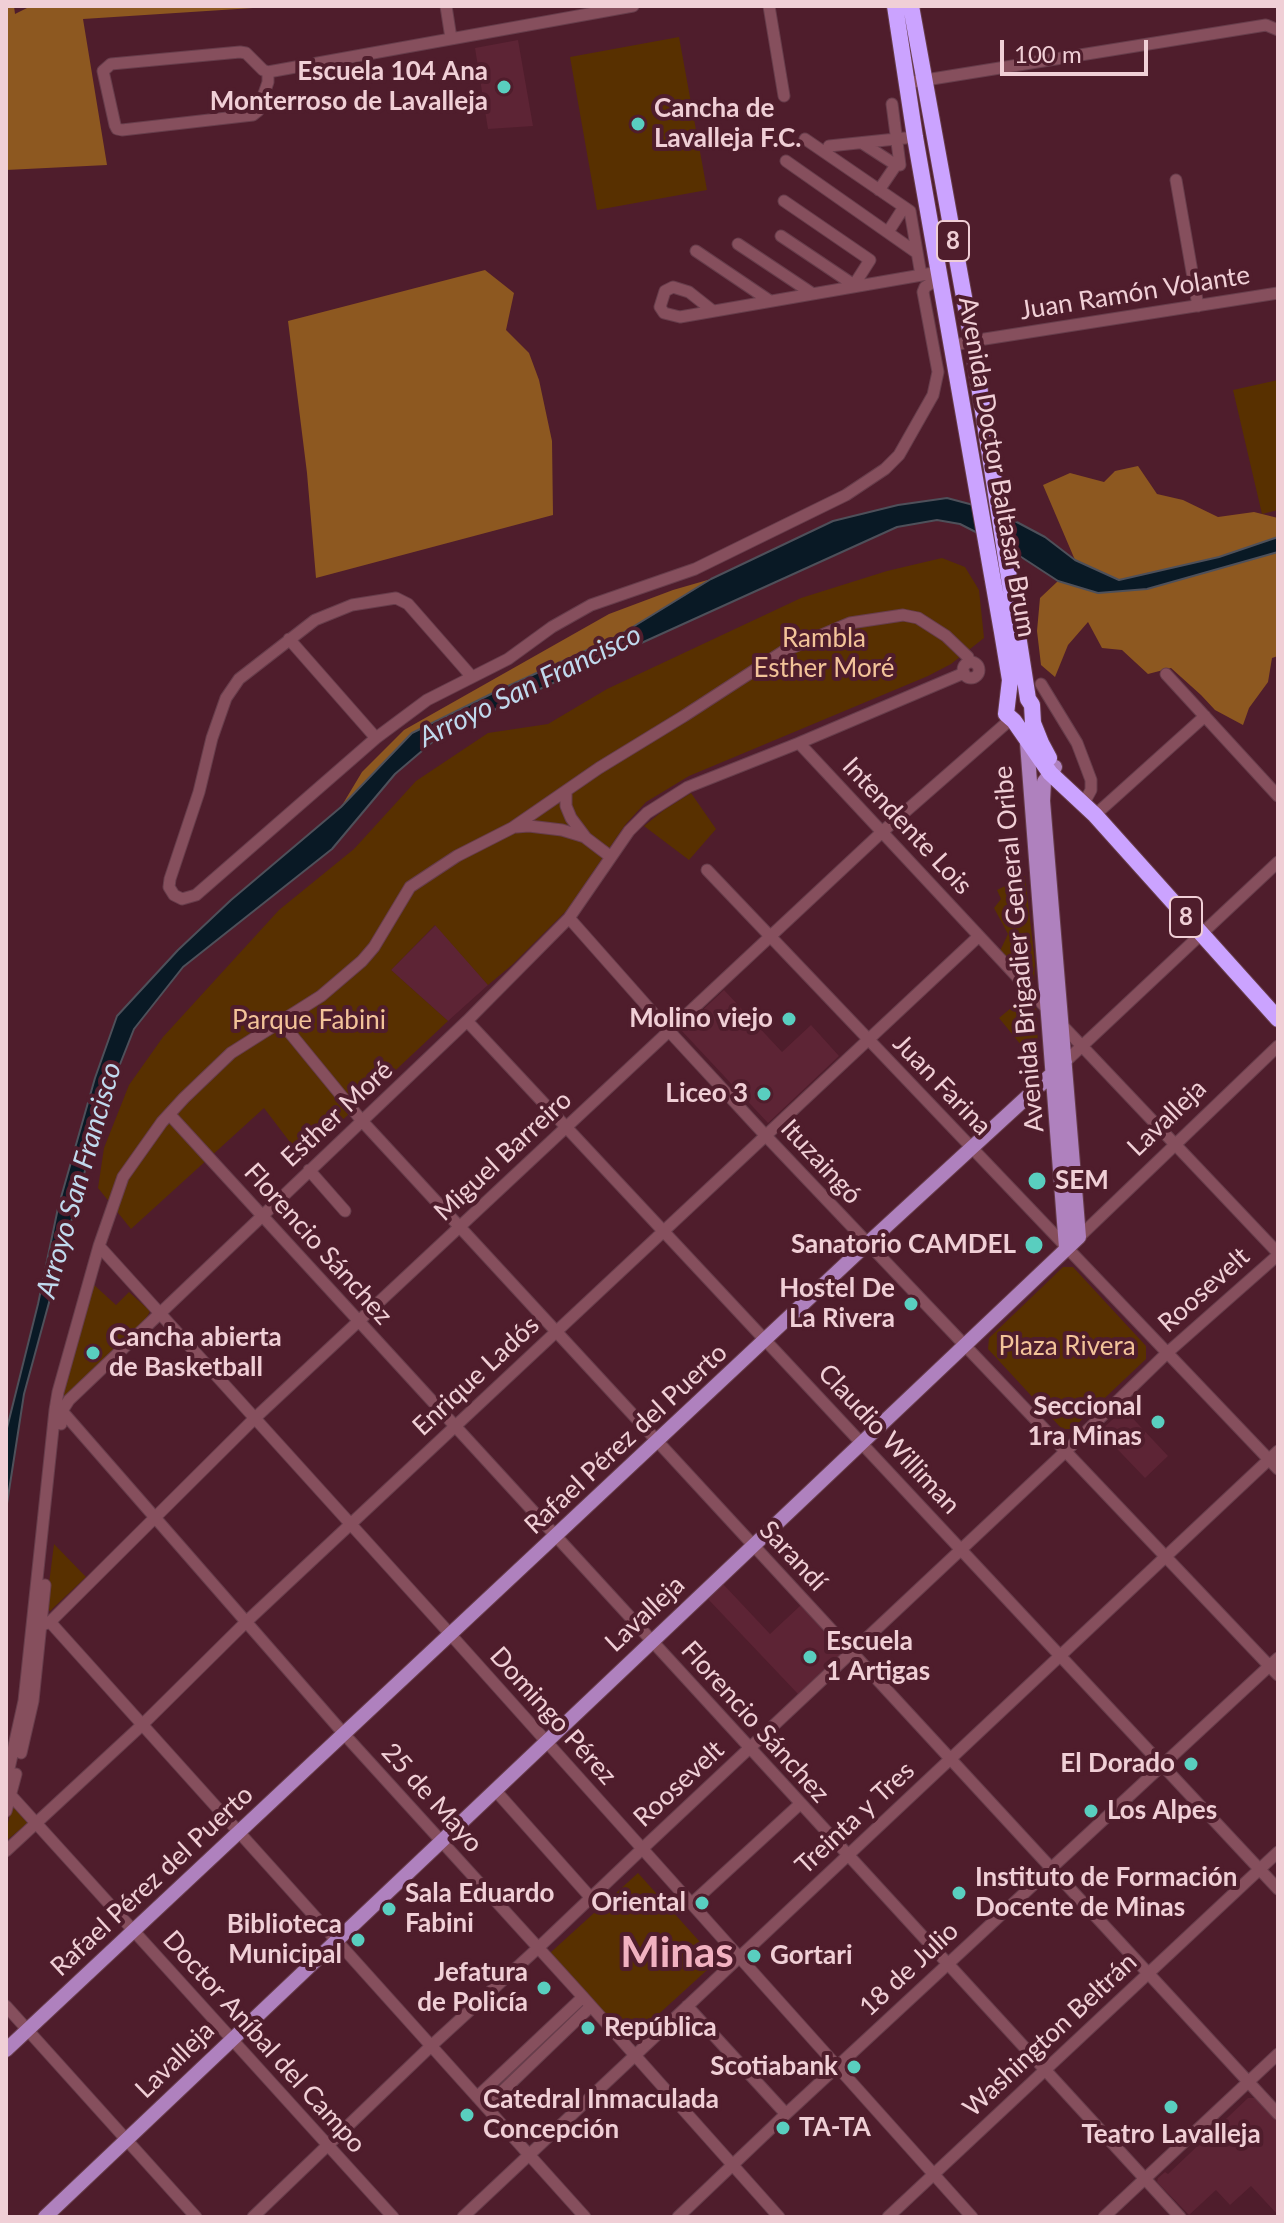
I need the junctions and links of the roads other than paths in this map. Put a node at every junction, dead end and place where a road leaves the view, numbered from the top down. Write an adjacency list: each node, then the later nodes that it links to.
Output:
1 (446, 6): 7 (street)
2 (633, 6): 7 (street)
3 (769, 6): 10 (street)
4 (895, 6): 9 (highway, Avenida Doctor Baltasar Brum / 8)
5 (911, 6): 9 (highway, Avenida Doctor Baltasar Brum / 8)
6 (1278, 30): 9 (street)
7 (451, 38): 8 (street)
8 (268, 72): 8 (street)
9 (915, 82): 12 (highway, Avenida Doctor Baltasar Brum / 8); 36 (highway, Avenida Doctor Baltasar Brum / 8)
10 (784, 96)
11 (892, 104): 14 (street)
12 (915, 137): 14 (street); 29 (highway, Avenida Doctor Baltasar Brum / 8)
13 (805, 139): 20 (street)
14 (896, 139): 15 (street); 18 (street)
15 (861, 142): 16 (street); 18 (street)
16 (829, 146)
17 (786, 161): 23 (street)
18 (898, 165): 20 (street)
19 (1176, 180): 34 (street)
20 (879, 190): 22 (street)
21 (784, 201): 30 (street)
22 (907, 209): 23 (street); 27 (street)
23 (888, 232): 27 (street)
24 (781, 236): 30 (street)
25 (738, 244): 32 (street)
26 (696, 251): 33 (street)
27 (917, 253): 28 (street)
28 (921, 275): 29 (street); 30 (street)
29 (939, 275): 37 (highway, Avenida Doctor Baltasar Brum / 8); 41 (street)
30 (854, 286): 32 (street)
31 (1278, 293): 34 (street, Juan Ramón Volante)
32 (813, 294): 33 (street)
33 (770, 301): 35 (street)
34 (1198, 306): 36 (street, Juan Ramón Volante)
35 (713, 311)
36 (972, 341): 37 (street, Juan Ramón Volante); 38 (highway, Avenida Doctor Baltasar Brum / 8)
37 (952, 346): 38 (highway, Avenida Doctor Baltasar Brum / 8)
38 (1011, 633): 43 (highway, Avenida Doctor Baltasar Brum / 8); 44 (highway, Avenida Doctor Baltasar Brum / 8)
39 (289, 639): 41 (street); 47 (street); 47 (street)
40 (1166, 674): 45 (street)
41 (472, 677): 47 (street)
42 (1041, 684): 53 (street)
43 (1008, 700): 44 (highway); 46 (highway, 8)
44 (1030, 705): 46 (highway); 50 (highway, 8)
45 (1205, 716): 52 (street); 53 (street)
46 (1012, 720): 49 (highway, 8); 55 (street, Miguel Barreiro)
47 (376, 738)
48 (799, 743): 51 (street, Esther Moré); 55 (street, Intendente Lois); 58 (street, Esther Moré)
49 (1027, 743): 50 (highway, 8); 56 (main road, Avenida Brigadier General Oribe)
50 (1052, 770): 53 (highway, 8); 56 (main road, Avenida Brigadier General Oribe)
51 (566, 791): 54 (street, Esther Moré); 57 (street, Esther Moré)
52 (1278, 796)
53 (1090, 808): 62 (highway, 8)
54 (512, 828): 57 (street, Esther Moré); 68 (street, Esther Moré)
55 (882, 832): 63 (street, Intendente Lois); 64 (street, Miguel Barreiro)
56 (1040, 835): 65 (main road, Avenida Brigadier General Oribe); 69 (main road, Avenida Brigadier General Oribe)
57 (586, 838): 58 (street, Esther Moré)
58 (611, 857): 61 (street, Esther Moré)
59 (1278, 862): 62 (street, Rafael Pérez del Puerto)
60 (707, 870): 64 (street, Juan Farina)
61 (569, 918): 67 (street, Esther Moré); 70 (street, Ituzaingó)
62 (1201, 933): 66 (highway, 8); 72 (street, Rafael Pérez del Puerto)
63 (979, 936): 65 (street, Intendente Lois); 71 (street, Enrique Ladós)
64 (771, 937): 70 (street, Miguel Barreiro); 71 (street, Juan Farina)
65 (1049, 1010): 69 (street, Intendente Lois); 75 (main road, Avenida Brigadier General Oribe)
66 (1278, 1019)
67 (467, 1021): 77 (street, Esther Moré); 78 (street, Claudio Williman)
68 (281, 1022): 76 (street, Esther Moré); 77 (street, Sarandí)
69 (1062, 1025): 72 (street, Intendente Lois); 74 (main road, Avenida Brigadier General Oribe)
70 (669, 1031): 78 (street, Miguel Barreiro); 79 (street, Ituzaingó)
71 (869, 1040): 79 (street, Enrique Ladós); 81 (street, Juan Farina)
72 (1082, 1045): 74 (street, Rafael Pérez del Puerto); 80 (street, Intendente Lois)
73 (1278, 1046): 80 (street, Lavalleja)
74 (1065, 1062): 75 (main road, Rafael Pérez del Puerto); 87 (main road, Avenida Brigadier General Oribe)
75 (1054, 1073): 81 (main road, Rafael Pérez del Puerto); 90 (main road, Avenida Brigadier General Oribe)
76 (170, 1115): 84 (street, Florencio Sánchez); 89 (street, Esther Moré)
77 (362, 1121): 82 (street, Esther Moré); 85 (street, Sarandí)
78 (566, 1128): 85 (street, Miguel Barreiro); 86 (street, Claudio Williman)
79 (766, 1136): 86 (street, Enrique Ladós); 88 (street, Ituzaingó)
80 (1176, 1143): 87 (street, Lavalleja); 91 (street, Intendente Lois)
81 (972, 1149): 88 (main road, Rafael Pérez del Puerto); 90 (street, Juan Farina)
82 (309, 1170): 83 (street); 84 (street, Esther Moré)
83 (345, 1211)
84 (262, 1215): 92 (street, Esther Moré); 93 (street, Florencio Sánchez)
85 (460, 1227): 93 (street, Miguel Barreiro); 94 (street, Sarandí)
86 (664, 1232): 94 (street, Enrique Ladós); 95 (street, Claudio Williman)
87 (1079, 1237): 90 (main road, Lavalleja)
88 (868, 1243): 95 (main road, Rafael Pérez del Puerto); 96 (street, Ituzaingó)
89 (99, 1246): 92 (street, Domingo Pérez); 98 (street, Esther Moré)
90 (1066, 1248): 96 (main road, Lavalleja); 97 (street, Juan Farina)
91 (1278, 1254): 97 (street, Roosevelt)
92 (160, 1312): 98 (street, Esther Moré); 99 (street, Domingo Pérez)
93 (359, 1321): 99 (street, Miguel Barreiro); 100 (street, Florencio Sánchez)
94 (556, 1332): 100 (street, Enrique Ladós); 101 (street, Sarandí)
95 (767, 1340): 101 (main road, Rafael Pérez del Puerto); 102 (street, Claudio Williman)
96 (965, 1345): 102 (main road, Lavalleja); 103 (street, Ituzaingó)
97 (1167, 1353): 103 (street, Roosevelt); 104 (street, Juan Farina)
98 (58, 1410): 106 (street, 25 de Mayo); 113 (street, Esther Moré)
99 (255, 1418): 106 (street, Miguel Barreiro); 107 (street, Domingo Pérez)
100 (455, 1427): 107 (street, Enrique Ladós); 108 (street, Florencio Sánchez)
101 (658, 1442): 108 (main road, Rafael Pérez del Puerto); 109 (street, Sarandí)
102 (862, 1442): 109 (main road, Lavalleja); 110 (street, Claudio Williman)
103 (1066, 1451): 110 (street, Roosevelt); 111 (street, Ituzaingó)
104 (1273, 1455): 105 (street, Juan Farina); 111 (street, Treinta y Tres)
105 (1278, 1469)
106 (154, 1517): 112 (street, 25 de Mayo); 113 (street, Miguel Barreiro)
107 (351, 1524): 112 (street, Enrique Ladós); 114 (street, Domingo Pérez)
108 (556, 1537): 114 (main road, Rafael Pérez del Puerto); 115 (street, Florencio Sánchez)
109 (753, 1545): 115 (main road, Lavalleja); 116 (street, Sarandí)
110 (961, 1549): 116 (street, Roosevelt); 117 (street, Claudio Williman)
111 (1166, 1558): 117 (street, Treinta y Tres); 118 (street, Ituzaingó)
112 (246, 1622): 119 (street, Enrique Ladós); 120 (street, 25 de Mayo)
113 (41, 1625): 119 (street); 125 (street, Esther Moré); 127 (street, Esther Moré)
114 (451, 1635): 120 (main road, Rafael Pérez del Puerto); 121 (street, Domingo Pérez)
115 (651, 1642): 121 (main road, Lavalleja); 122 (street, Florencio Sánchez)
116 (851, 1652): 122 (street, Roosevelt); 123 (street, Sarandí)
117 (1060, 1655): 123 (street, Treinta y Tres); 124 (street, Claudio Williman)
118 (1275, 1666): 124 (street, 18 de Julio)
119 (142, 1725): 130 (street, Enrique Ladós); 131 (street)
120 (344, 1734): 131 (main road, Rafael Pérez del Puerto); 132 (street, 25 de Mayo)
121 (546, 1741): 126 (main road, Lavalleja); 133 (street, Domingo Pérez)
122 (749, 1748): 128 (street, Florencio Sánchez); 133 (street, Roosevelt)
123 (950, 1759): 136 (street, Treinta y Tres); 137 (street, Sarandí)
124 (1162, 1764): 137 (street, 18 de Julio); 138 (street, Claudio Williman)
125 (6, 1782)
126 (495, 1790): 132 (main road, Lavalleja); 140 (street)
127 (8, 1792): 129 (street, Esther Moré); 130 (street, Doctor Aníbal del Campo)
128 (800, 1804): 136 (street, Florencio Sánchez); 141 (street)
129 (6, 1811)
130 (36, 1823): 134 (street, Enrique Ladós); 142 (street, Doctor Aníbal del Campo)
131 (239, 1833): 142 (main road, Rafael Pérez del Puerto); 143 (street)
132 (442, 1840): 143 (main road, Lavalleja); 144 (street, 25 de Mayo)
133 (642, 1849): 140 (street, Roosevelt); 141 (street, Domingo Pérez)
134 (6, 1851)
135 (1278, 1852): 138 (street, Washington Beltrán)
136 (847, 1856): 145 (street, Treinta y Tres); 146 (street, Florencio Sánchez)
137 (1051, 1868): 146 (street, 18 de Julio); 147 (street, Sarandí)
138 (1260, 1869): 139 (street, Claudio Williman); 147 (street, Washington Beltrán)
139 (1278, 1889)
140 (591, 1898): 144 (street, Roosevelt)
141 (691, 1904): 145 (street, Domingo Pérez)
142 (134, 1931): 151 (main road, Rafael Pérez del Puerto); 152 (street, Doctor Aníbal del Campo)
143 (336, 1941): 152 (main road, Lavalleja); 153 (street)
144 (538, 1948): 148 (street, 25 de Mayo); 153 (street, Roosevelt)
145 (738, 1958): 150 (street, Treinta y Tres); 157 (street, Domingo Pérez)
146 (947, 1964): 157 (street, 18 de Julio); 158 (street, Florencio Sánchez)
147 (1148, 1973): 158 (street, Washington Beltrán); 159 (street, Sarandí)
148 (587, 2002): 156 (street, 25 de Mayo); 160 (street); 161 (street)
149 (6, 2006): 151 (street)
150 (687, 2006): 156 (street, Treinta y Tres); 162 (street)
151 (27, 2030): 154 (main road, Rafael Pérez del Puerto); 164 (street)
152 (232, 2039): 164 (main road, Lavalleja); 165 (street, Doctor Aníbal del Campo)
153 (431, 2046): 160 (street); 165 (street, Roosevelt)
154 (6, 2050)
155 (1278, 2054): 159 (street)
156 (634, 2055): 166 (street, Treinta y Tres); 167 (street, 25 de Mayo)
157 (838, 2067): 162 (street, 18 de Julio); 168 (street, Domingo Pérez)
158 (1043, 2070): 168 (street, Washington Beltrán); 169 (street, Florencio Sánchez)
159 (1248, 2081): 163 (street, Sarandí); 169 (street)
160 (477, 2097): 161 (street)
161 (486, 2107): 166 (street)
162 (786, 2114): 167 (street, 18 de Julio)
163 (1278, 2114)
164 (126, 2140): 170 (main road, Lavalleja); 171 (street)
165 (329, 2146): 172 (street, Roosevelt); 173 (street, Doctor Aníbal del Campo)
166 (529, 2155): 174 (street, Treinta y Tres); 175 (street)
167 (734, 2166): 176 (street, 18 de Julio); 177 (street, 25 de Mayo)
168 (934, 2174): 178 (street, Washington Beltrán); 179 (street, Domingo Pérez)
169 (1145, 2180): 180 (street); 181 (street, Florencio Sánchez)
170 (45, 2217)
171 (196, 2217)
172 (253, 2217)
173 (393, 2217)
174 (463, 2217)
175 (585, 2217)
176 (678, 2217)
177 (779, 2217)
178 (888, 2217)
179 (972, 2217)
180 (1104, 2217)
181 (1180, 2217)

